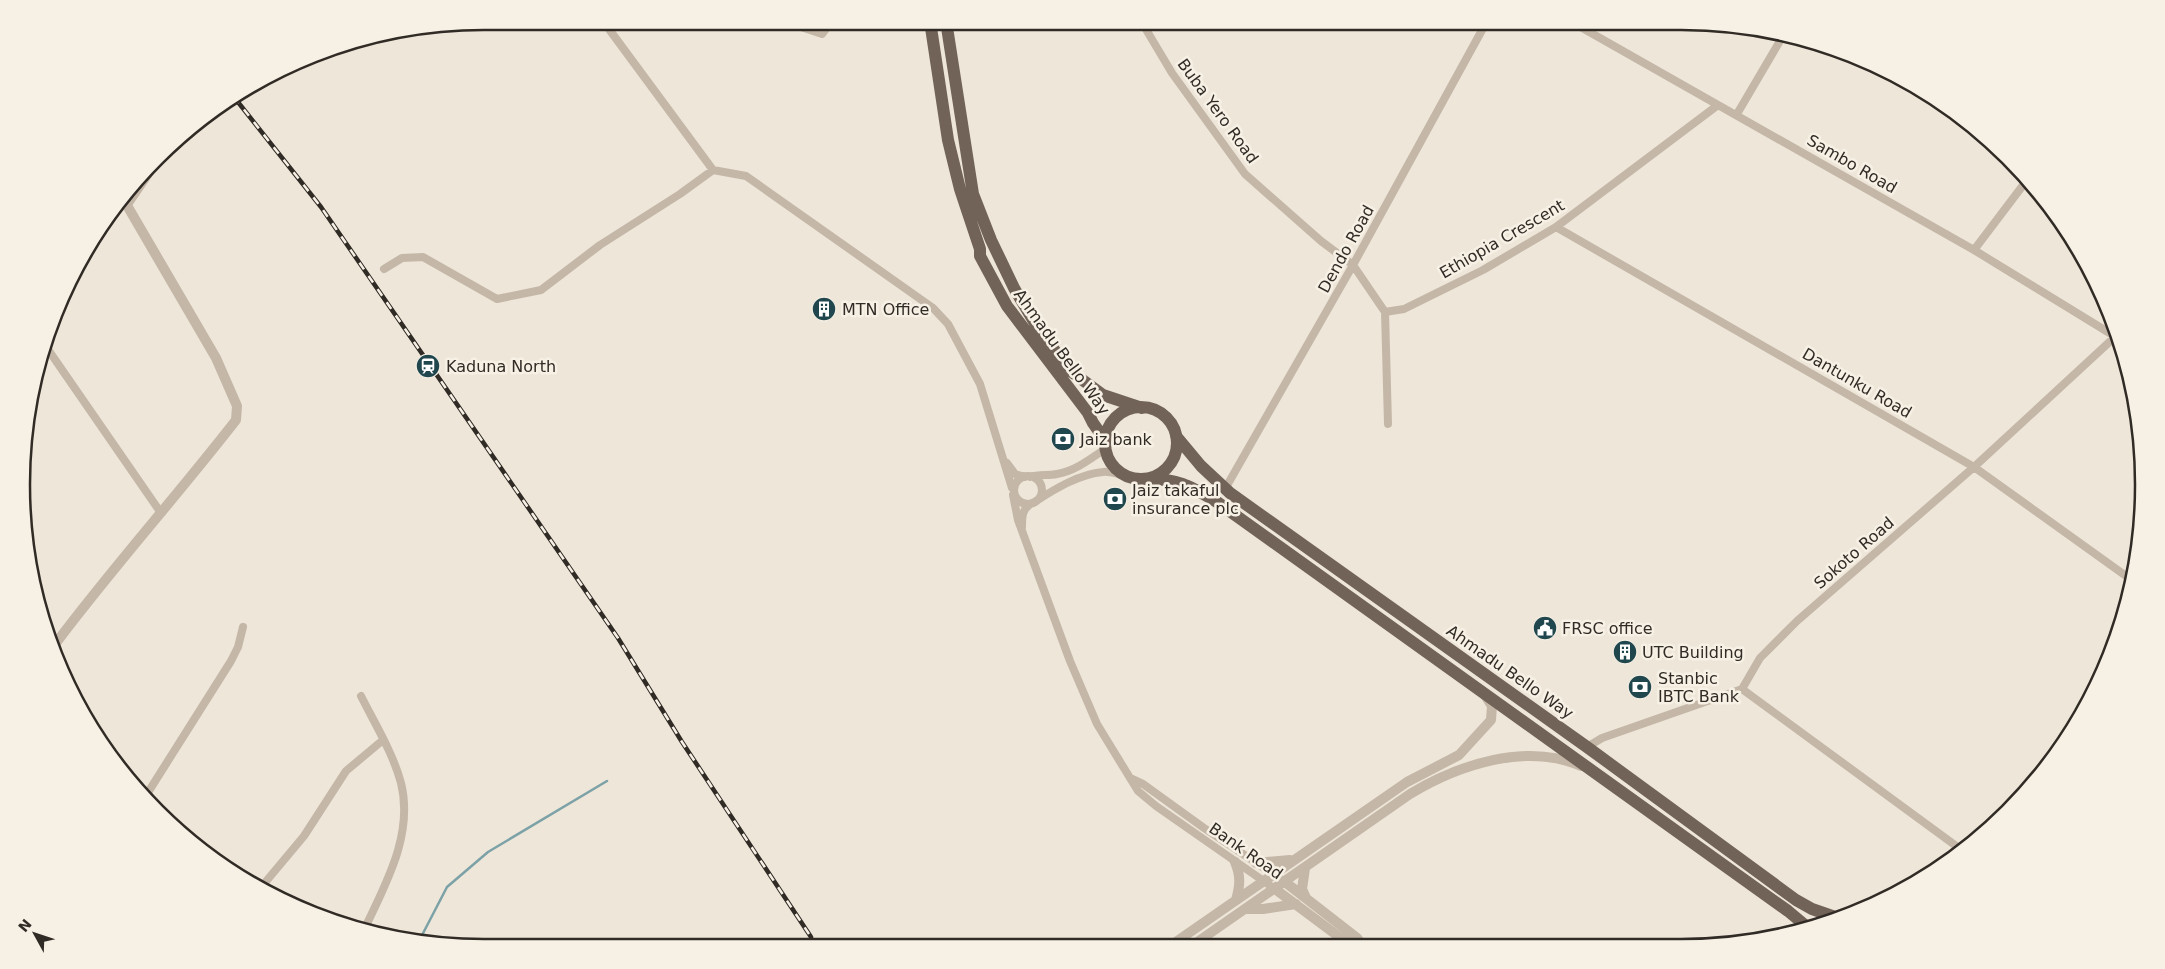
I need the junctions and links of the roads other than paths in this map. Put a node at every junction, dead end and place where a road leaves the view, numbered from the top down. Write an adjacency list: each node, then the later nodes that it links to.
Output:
1 (610, 30): 12 (street)
2 (810, 30): 3 (street)
3 (825, 30)
4 (931, 30): 26 (main road, Ahmadu Bello Way)
5 (947, 30): 23 (main road, Ahmadu Bello Way)
6 (1146, 30): 17 (street, Buba Yero Road)
7 (1482, 30): 17 (street, Dendo Road)
8 (1586, 30): 10 (street, Sambo Road)
9 (1780, 41): 11 (street)
10 (1718, 105): 11 (street, Sambo Road); 15 (street, Ethiopia Crescent)
11 (1737, 114): 16 (street, Sambo Road)
12 (713, 170): 18 (street); 27 (street, Bank Road)
13 (2023, 186): 16 (street)
14 (127, 205): 35 (street)
15 (1556, 226): 19 (street, Ethiopia Crescent); 28 (street, Dantunku Road)
16 (1974, 250): 20 (street, Sambo Road)
17 (1353, 265): 19 (street); 32 (street, Dendo Road)
18 (384, 270)
19 (1385, 312): 24 (street)
20 (2108, 331)
21 (2112, 340): 28 (street, Sokoto Road)
22 (50, 351): 35 (street)
23 (1142, 408): 25 (main road); 26 (main road)
24 (1388, 424)
25 (1176, 436): 31 (main road); 32 (main road, Ahmadu Bello Way)
26 (1105, 444): 29 (main road); 30 (street)
27 (1004, 460): 30 (street); 33 (street, Bank Road)
28 (1974, 467): 37 (street, Dantunku Road); 41 (street, Sokoto Road)
29 (1123, 474): 31 (main road); 34 (street)
30 (1027, 477): 33 (street); 34 (street)
31 (1145, 479): 40 (main road, Ahmadu Bello Way)
32 (1226, 489): 44 (main road, Ahmadu Bello Way)
33 (1013, 492): 34 (street); 36 (street, Bank Road)
34 (1034, 502): 36 (street, Bank Road)
35 (161, 513): 39 (street)
36 (1022, 531): 46 (street, Bank Road)
37 (2125, 576)
38 (243, 627): 47 (street)
39 (58, 641)
40 (1479, 689): 45 (main road, Ahmadu Bello Way); 49 (street)
41 (1742, 689): 44 (street); 48 (street)
42 (361, 696): 43 (street)
43 (384, 740): 56 (street); 64 (street)
44 (1587, 747): 62 (main road, Ahmadu Bello Way)
45 (1595, 772): 52 (street); 63 (main road, Ahmadu Bello Way)
46 (1130, 778): 50 (street, Bank Road); 51 (street, Bank Road)
47 (149, 791)
48 (1956, 846)
49 (1294, 859): 51 (street); 53 (street)
50 (1235, 862): 54 (street, Bank Road); 59 (street)
51 (1256, 863): 53 (street, Bank Road)
52 (1305, 868): 55 (street); 58 (street)
53 (1273, 874): 54 (street); 55 (street, Bank Road)
54 (1263, 881): 57 (street, Bank Road); 59 (street)
55 (1285, 882): 57 (street); 58 (street)
56 (266, 883)
57 (1275, 889): 60 (street, Bank Road); 61 (street)
58 (1306, 898): 68 (street)
59 (1236, 900): 65 (street)
60 (1296, 904): 61 (street); 67 (street, Bank Road)
61 (1247, 908): 66 (street)
62 (1828, 915)
63 (1802, 923)
64 (367, 924)
65 (1180, 939)
66 (1204, 939)
67 (1342, 939)
68 (1357, 939)

